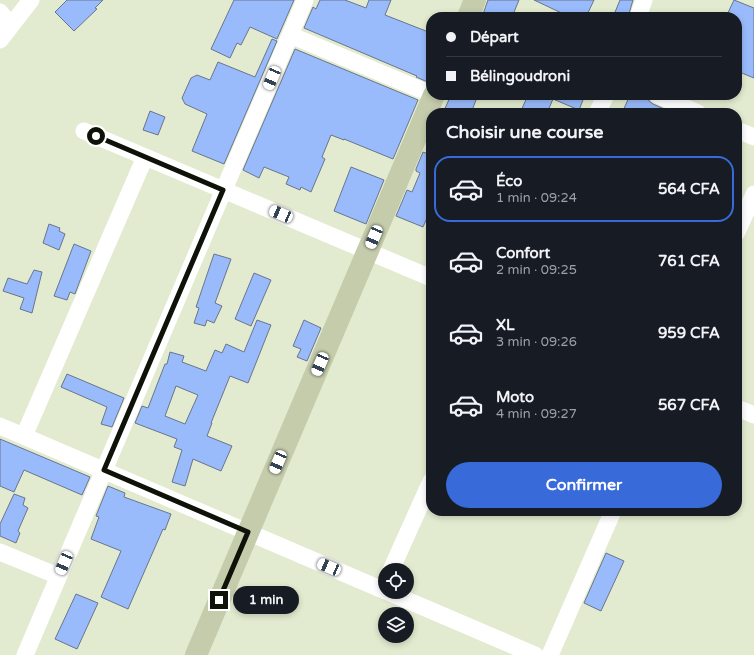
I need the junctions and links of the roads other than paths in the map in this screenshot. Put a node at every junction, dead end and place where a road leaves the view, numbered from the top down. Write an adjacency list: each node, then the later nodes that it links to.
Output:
1 (31, 0): 8 (street)
2 (305, 0): 9 (street)
3 (475, 0): 6 (street)
4 (644, 0): 7 (street)
5 (0, 12): 8 (street)
6 (470, 12)
7 (640, 12)
8 (11, 26): 10 (street)
9 (290, 35): 11 (street); 19 (street)
10 (0, 40)
11 (426, 92)
12 (668, 100): 13 (street)
13 (687, 108)
14 (426, 114): 22 (street)
15 (84, 131): 18 (street)
16 (742, 132): 17 (street)
17 (754, 137)
18 (145, 157): 19 (street); 27 (street)
19 (223, 190): 22 (street); 28 (street)
20 (754, 194): 21 (street)
21 (742, 221)
22 (368, 251): 23 (street); 31 (street)
23 (426, 276)
24 (742, 410): 25 (street)
25 (754, 415)
26 (0, 426): 27 (street)
27 (24, 436): 28 (street)
28 (104, 470): 31 (street); 34 (street)
29 (426, 492): 33 (street)
30 (612, 516): 40 (street)
31 (248, 532): 35 (street); 38 (street)
32 (0, 552): 34 (street)
33 (394, 563)
34 (58, 576): 37 (street)
35 (378, 586)
36 (408, 599): 39 (street)
37 (24, 655)
38 (196, 655)
39 (535, 655)
40 (550, 655)

